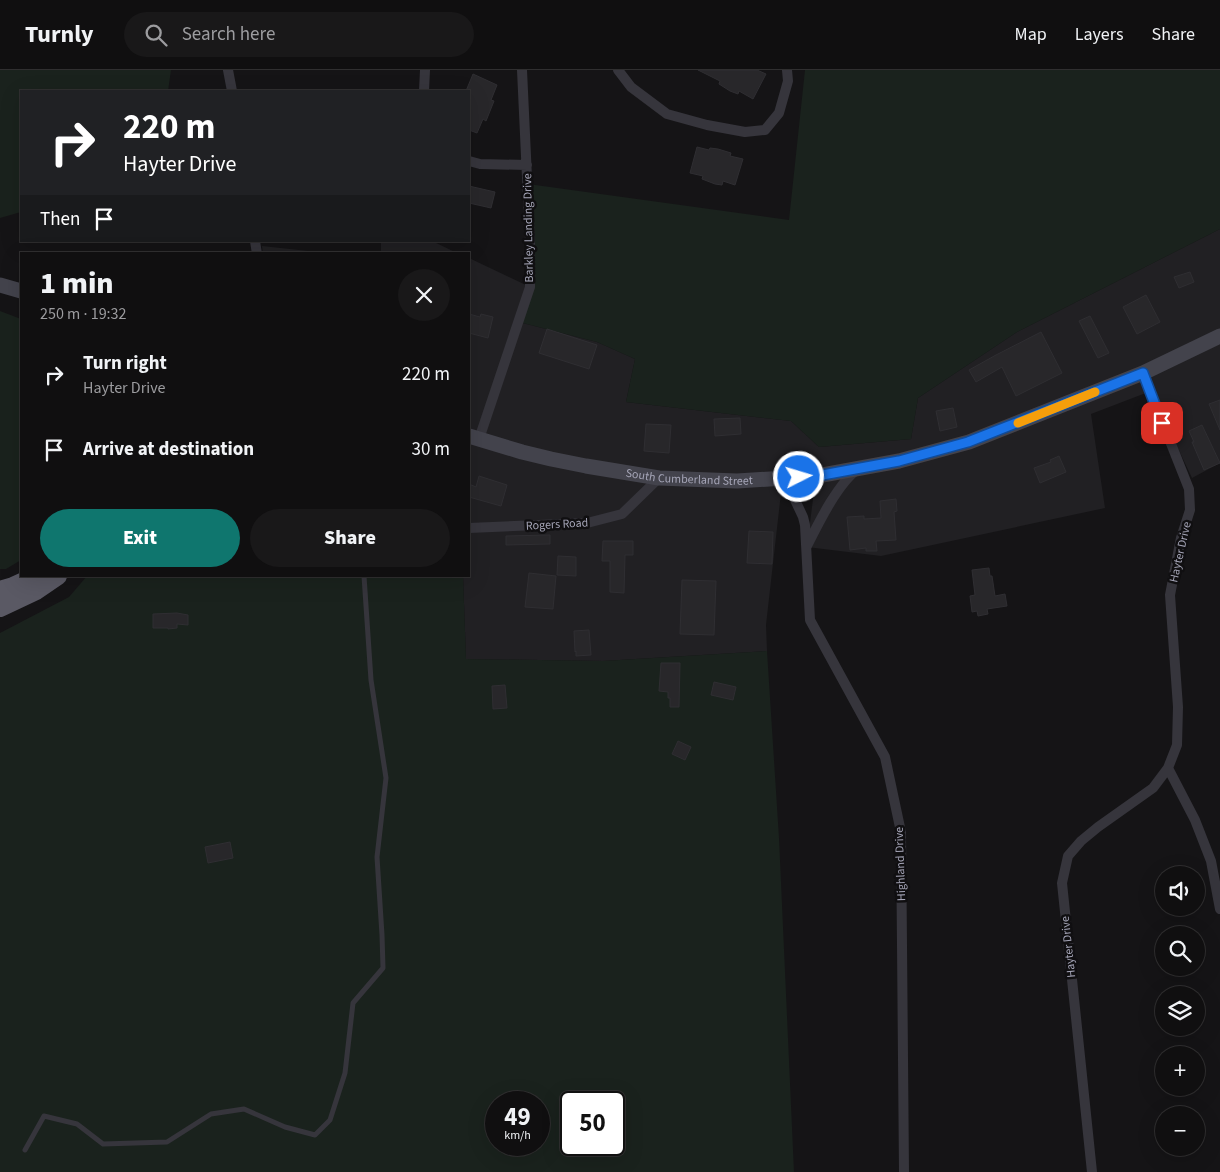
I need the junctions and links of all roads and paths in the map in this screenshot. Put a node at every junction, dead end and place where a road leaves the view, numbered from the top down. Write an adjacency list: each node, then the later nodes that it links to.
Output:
1 (228, 70): 6 (street)
2 (425, 70): 7 (street)
3 (522, 70): 9 (street, Barkley Landing Drive)
4 (618, 70): 5 (street)
5 (788, 70)
6 (232, 90)
7 (424, 90)
8 (470, 162): 9 (street)
9 (527, 165): 14 (street, Barkley Landing Drive)
10 (0, 285): 11 (main road)
11 (20, 292)
12 (1220, 336): 13 (main road, South Cumberland Street)
13 (1143, 373): 15 (main road, South Cumberland Street); 25 (street, Hayter Drive)
14 (474, 437): 16 (main road, South Cumberland Street)
15 (859, 468): 17 (main road, South Cumberland Street); 19 (street)
16 (659, 478): 17 (main road, South Cumberland Street); 18 (street, Rogers Road)
17 (774, 479): 19 (street, Highland Drive)
18 (470, 528)
19 (807, 547): 28 (street, Highland Drive)
20 (33, 577): 23 (highway)
21 (57, 577): 24 (highway)
22 (364, 577): 27 (lane)
23 (0, 590)
24 (0, 608)
25 (1168, 768): 26 (street); 29 (street, Hayter Drive)
26 (1220, 909)
27 (25, 1150)
28 (904, 1172)
29 (1092, 1172)

